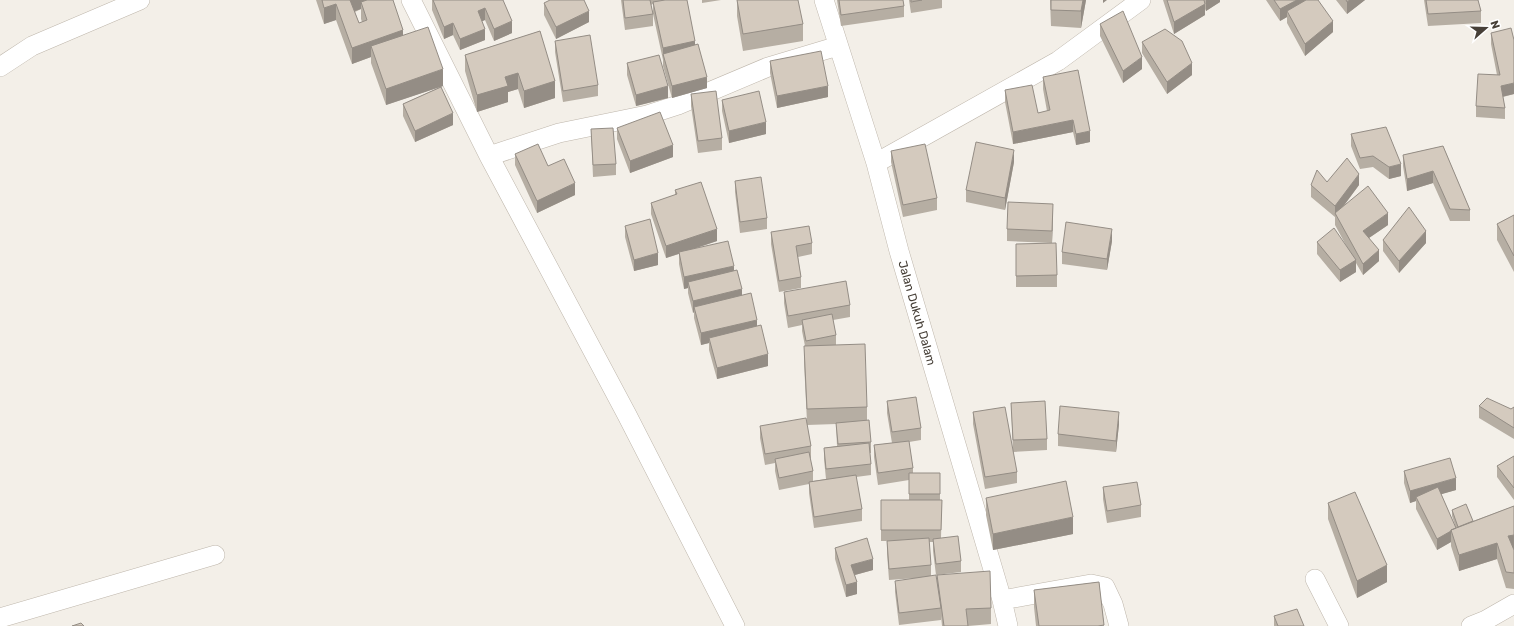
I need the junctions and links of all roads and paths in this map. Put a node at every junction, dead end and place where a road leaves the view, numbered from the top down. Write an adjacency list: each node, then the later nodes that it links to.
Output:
1 (140, 0): 6 (street)
2 (412, 0): 7 (street)
3 (824, 0): 5 (street, Jalan Dukuh Dalam)
4 (1141, 0): 8 (street)
5 (838, 46): 7 (street); 8 (street, Jalan Dukuh Dalam)
6 (0, 67)
7 (489, 156): 14 (street)
8 (876, 163): 11 (street, Jalan Dukuh Dalam)
9 (215, 555): 13 (street)
10 (1315, 578): 17 (street)
11 (1002, 600): 15 (street, Jalan Dukuh Dalam); 16 (street)
12 (1514, 604): 18 (street)
13 (0, 618)
14 (735, 626)
15 (1008, 626)
16 (1119, 626)
17 (1339, 626)
18 (1471, 626)

